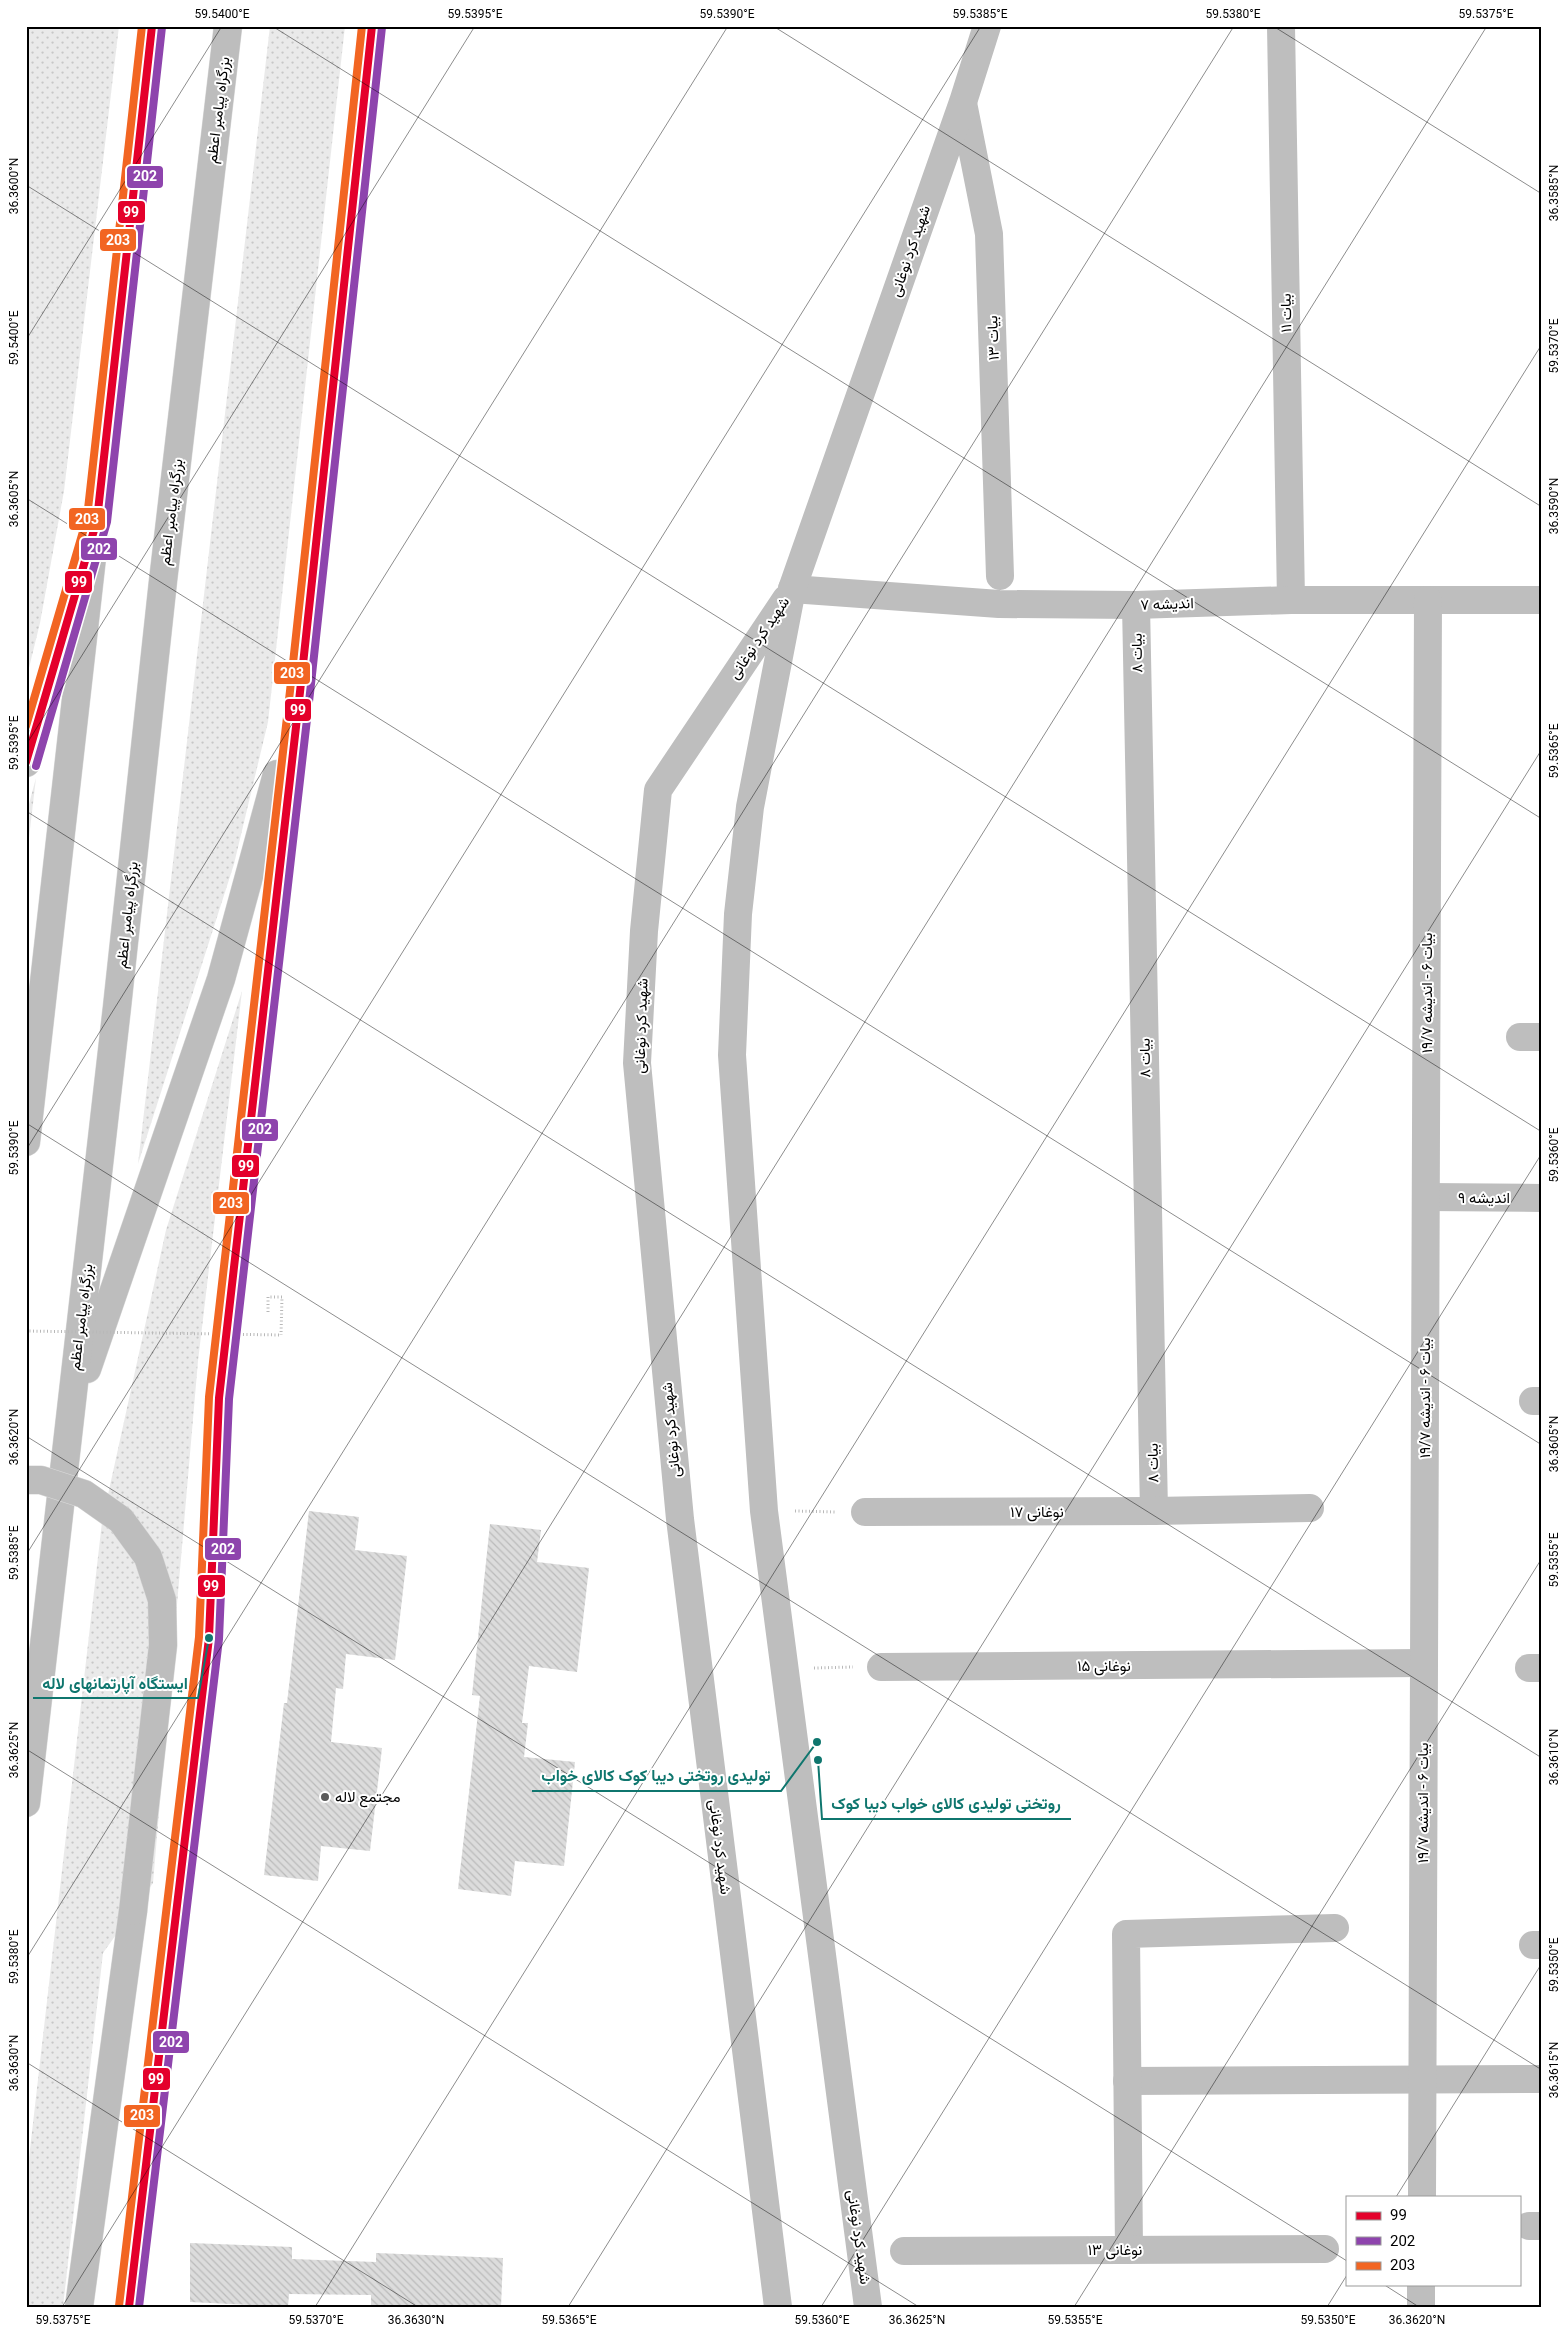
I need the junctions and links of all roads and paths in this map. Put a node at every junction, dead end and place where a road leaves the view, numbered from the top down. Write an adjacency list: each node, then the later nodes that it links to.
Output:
1 (152, 26): 7 (highway)
2 (228, 26): 21 (highway, بزرگراه پیامبر اعظم)
3 (372, 26): 14 (highway)
4 (987, 26): 6 (street, شهید کرد نوغانی)
5 (1281, 26): 10 (street, بیات ۱۱)
6 (963, 102): 8 (street, بیات ۱۳); 9 (street, شهید کرد نوغانی)
7 (97, 520): 15 (highway); 16 (highway)
8 (1000, 576)
9 (792, 589): 13 (street, اندیشه ۷); 24 (street, شهید کرد نوغانی); 42 (street, شهید کرد نوغانی)
10 (1291, 600): 11 (street, اندیشه ۷); 13 (street, اندیشه ۷)
11 (1428, 600): 12 (street, اندیشه ۷); 17 (street, بیات ۶ - اندیشه ۱۹/۷)
12 (1542, 600)
13 (1136, 605): 25 (street, بیات ۸)
14 (300, 692): 21 (highway); 41 (highway)
15 (26, 762)
16 (26, 1142)
17 (1426, 1197): 18 (street, اندیشه ۹); 27 (street, بیات ۶ - اندیشه ۱۹/۷)
18 (1542, 1198)
19 (268, 1312): 20 (path, bridge)
20 (26, 1331)
21 (69, 1420): 30 (highway, بزرگراه پیامبر اعظم)
22 (26, 1480): 40 (highway, bridge)
23 (1310, 1508): 25 (street, نوغانی ۱۷)
24 (764, 1511): 26 (path); 29 (street, شهید کرد نوغانی)
25 (1154, 1511): 26 (street, نوغانی ۱۷)
26 (865, 1512)
27 (1424, 1664): 28 (street, نوغانی ۱۵); 32 (street, بیات ۶ - اندیشه ۱۹/۷)
28 (881, 1667): 29 (path)
29 (783, 1668): 43 (street, شهید کرد نوغانی)
30 (26, 1803)
31 (1335, 1928): 34 (street)
32 (1422, 2078): 33 (street); 34 (street); 35 (street, بیات ۶ - اندیشه ۱۹/۷)
33 (1542, 2079)
34 (1127, 2080): 37 (street)
35 (1422, 2196)
36 (1326, 2249): 37 (street, نوغانی ۱۳)
37 (1129, 2250): 38 (street, نوغانی ۱۳)
38 (904, 2251)
39 (1422, 2286): 44 (street)
40 (79, 2307)
41 (129, 2307)
42 (778, 2307)
43 (868, 2307)
44 (1421, 2307)

